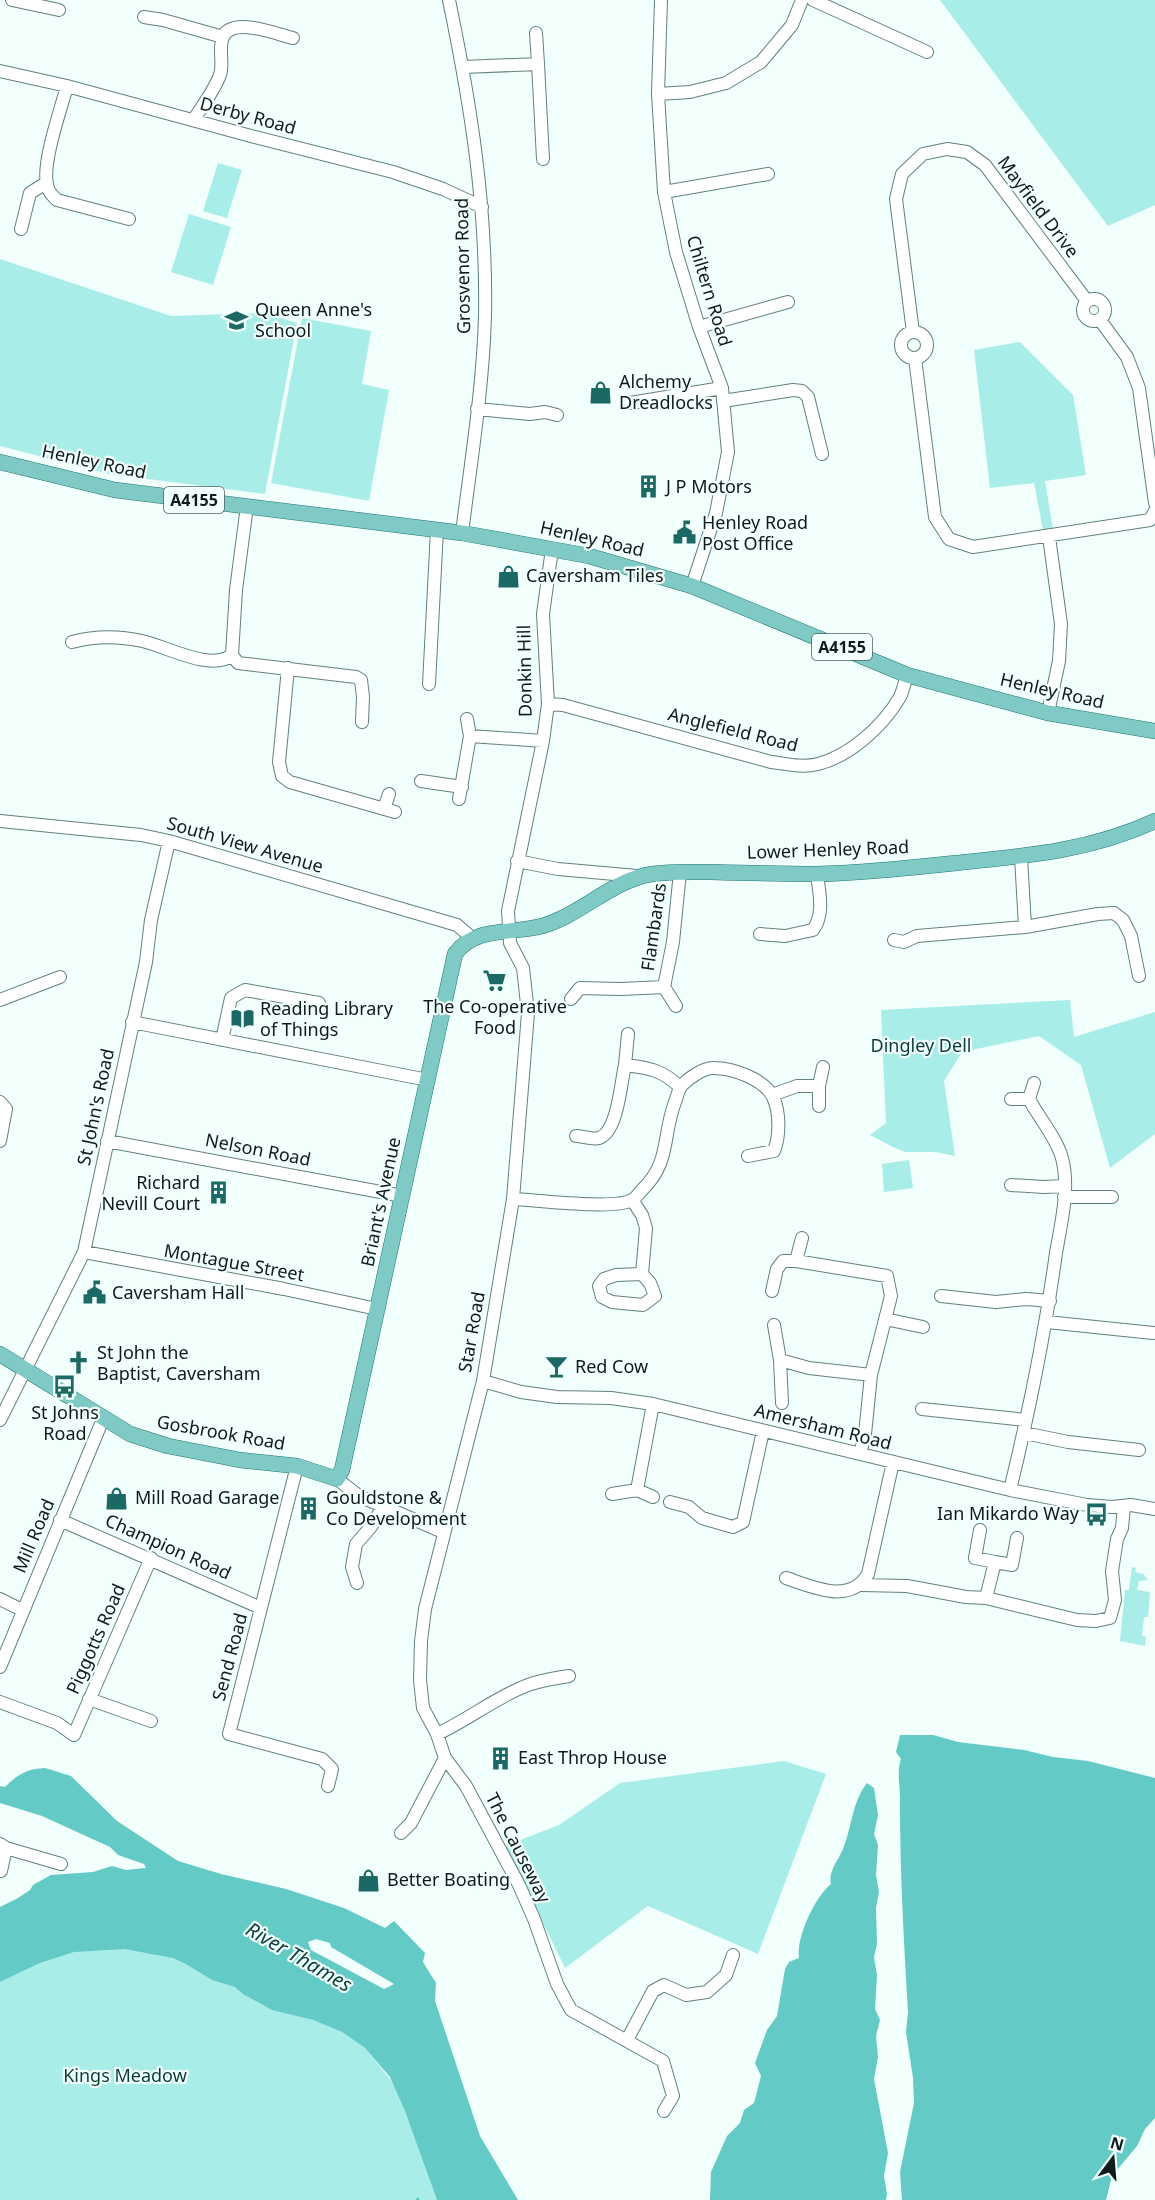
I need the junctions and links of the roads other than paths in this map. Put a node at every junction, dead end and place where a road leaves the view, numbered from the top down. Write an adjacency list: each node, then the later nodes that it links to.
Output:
1 (12, 0): 6 (street)
2 (449, 0): 13 (street, Grosvenor Road)
3 (661, 0): 16 (street, Chiltern Road)
4 (802, 0): 16 (street)
5 (813, 0): 11 (street)
6 (58, 10)
7 (144, 17): 9 (street)
8 (536, 33): 12 (street)
9 (223, 37): 10 (street); 17 (street)
10 (293, 38)
11 (927, 52)
12 (538, 64): 13 (street); 18 (street)
13 (463, 67): 22 (street, Grosvenor Road)
14 (0, 71): 15 (street, Derby Road)
15 (67, 86): 17 (street, Derby Road); 20 (street)
16 (658, 94): 21 (street, Chiltern Road)
17 (194, 119): 22 (street, Derby Road)
18 (543, 159)
19 (768, 174): 21 (street)
20 (46, 183): 23 (street); 24 (street)
21 (664, 192): 26 (street, Chiltern Road)
22 (482, 207): 31 (street, Grosvenor Road)
23 (129, 219)
24 (21, 229)
25 (788, 302): 26 (street)
26 (699, 327): 29 (street, Chiltern Road)
27 (913, 332): 28 (street, Mayfield Drive); 28 (street, Mayfield Drive); 35 (street, Mayfield Drive)
28 (915, 358): 40 (street, Mayfield Drive)
29 (722, 395): 30 (street); 33 (street); 42 (street, Chiltern Road)
30 (630, 403)
31 (477, 409): 32 (street); 39 (street, Grosvenor Road)
32 (557, 415)
33 (822, 454)
34 (0, 462): 36 (main road, Henley Road / A4155)
35 (1155, 503)
36 (247, 506): 38 (main road, Henley Road / A4155); 44 (street)
37 (1155, 511): 40 (street, Mayfield Drive)
38 (437, 530): 39 (main road, Henley Road / A4155); 47 (street)
39 (462, 533): 41 (main road, Henley Road / A4155)
40 (1048, 537): 49 (street)
41 (552, 549): 42 (main road, Henley Road / A4155); 48 (street, Donkin Hill)
42 (692, 586): 46 (main road, Henley Road / A4155)
43 (82, 625): 44 (street)
44 (232, 655): 45 (street)
45 (288, 668): 51 (street); 56 (street)
46 (907, 675): 48 (street, Anglefield Road); 49 (main road, Henley Road / A4155)
47 (429, 684)
48 (548, 704): 54 (street, Donkin Hill)
49 (1048, 713): 52 (main road, Henley Road / A4155)
50 (466, 719): 53 (street)
51 (362, 722)
52 (1155, 731)
53 (470, 736): 54 (street); 55 (street)
54 (543, 741): 61 (street, Donkin Hill)
55 (421, 781)
56 (389, 794)
57 (0, 821): 59 (street, South View Avenue)
58 (1155, 821): 60 (main road, Lower Henley Road)
59 (169, 841): 68 (street, South View Avenue); 77 (street, St John's Road)
60 (1021, 857): 63 (main road, Lower Henley Road); 65 (street)
61 (517, 861): 64 (street); 66 (street, Donkin Hill)
62 (680, 872): 63 (main road, Lower Henley Road); 64 (main road, Lower Henley Road); 72 (street, Flambards)
63 (817, 874): 67 (street)
64 (638, 876): 66 (main road, Lower Henley Road)
65 (1025, 927): 69 (street); 70 (street)
66 (510, 931): 68 (main road); 99 (street, Star Road)
67 (760, 934)
68 (472, 938): 82 (main road, Briant's Avenue)
69 (894, 940)
70 (1139, 976)
71 (60, 977): 74 (street)
72 (664, 987): 73 (street, Flambards); 76 (street, Flambards)
73 (571, 999)
74 (0, 1000)
75 (319, 1003): 79 (street)
76 (676, 1006)
77 (132, 1022): 79 (street); 93 (street, St John's Road)
78 (628, 1034): 80 (street)
79 (222, 1040): 82 (street)
80 (625, 1065): 85 (street); 91 (street)
81 (823, 1067): 84 (street)
82 (428, 1080): 97 (main road, Briant's Avenue)
83 (1034, 1083): 88 (street)
84 (819, 1086): 86 (street); 90 (street)
85 (680, 1087): 86 (street); 100 (street)
86 (772, 1095): 94 (street)
87 (1011, 1099): 88 (street)
88 (1029, 1099): 96 (street)
89 (0, 1102): 92 (street)
90 (819, 1106)
91 (576, 1136)
92 (0, 1141)
93 (107, 1141): 97 (street, Nelson Road); 102 (street, St John's Road)
94 (748, 1156)
95 (1011, 1185): 96 (street)
96 (1064, 1191): 98 (street); 107 (street)
97 (402, 1196): 108 (main road, Briant's Avenue)
98 (1112, 1197)
99 (513, 1199): 100 (street); 118 (street, Star Road)
100 (632, 1200): 104 (street)
101 (802, 1238): 103 (street)
102 (84, 1252): 108 (street, Montague Street); 116 (street, St John's Road)
103 (796, 1261): 105 (street); 109 (street)
104 (642, 1274)
105 (772, 1291)
106 (941, 1296): 107 (street)
107 (1050, 1301): 110 (street)
108 (377, 1309): 130 (main road, Briant's Avenue)
109 (885, 1318): 112 (street); 117 (street)
110 (1047, 1322): 113 (street); 124 (street)
111 (774, 1325): 115 (street)
112 (923, 1327)
113 (1153, 1333)
114 (0, 1354): 116 (main road, Gosbrook Road)
115 (780, 1360): 117 (street); 119 (street)
116 (25, 1369): 122 (main road, Gosbrook Road); 123 (street, St John's Road)
117 (871, 1375): 127 (street)
118 (483, 1381): 120 (street, Amersham Road); 141 (street, Star Road)
119 (782, 1403)
120 (653, 1404): 125 (street, Amersham Road); 131 (street)
121 (922, 1409): 124 (street)
122 (103, 1419): 129 (main road, Gosbrook Road); 139 (street, Mill Road)
123 (0, 1420)
124 (1025, 1426): 126 (street); 132 (street)
125 (763, 1431): 127 (street, Amersham Road); 135 (street)
126 (1139, 1450)
127 (860, 1454): 128 (street, Amersham Road)
128 (893, 1462): 132 (street, Amersham Road); 147 (street)
129 (297, 1466): 130 (main road, Gosbrook Road); 150 (street, Send Road)
130 (337, 1479): 137 (street, Gosbrook Road)
131 (637, 1490): 133 (street); 134 (street)
132 (1010, 1490): 136 (street, Amersham Road)
133 (612, 1494)
134 (653, 1497)
135 (670, 1502)
136 (1124, 1506): 138 (street, Amersham Road); 148 (street)
137 (383, 1507): 141 (street, Gosbrook Road); 146 (street)
138 (1155, 1509)
139 (60, 1520): 143 (street, Champion Road); 151 (street, Mill Road)
140 (980, 1530): 144 (street)
141 (443, 1532): 157 (street, Star Road)
142 (1017, 1538): 144 (street)
143 (151, 1558): 150 (street, Champion Road); 154 (street, Piggotts Road)
144 (996, 1562): 148 (street)
145 (786, 1578): 147 (street)
146 (357, 1583)
147 (862, 1585): 148 (street)
148 (986, 1598)
149 (0, 1599): 151 (street)
150 (261, 1608): 159 (street, Send Road)
151 (22, 1610): 152 (street, Mill Road)
152 (0, 1667)
153 (569, 1676): 157 (street)
154 (89, 1699): 155 (street, Piggotts Road); 156 (street)
155 (0, 1702)
156 (151, 1721)
157 (437, 1734): 158 (street, The Causeway)
158 (445, 1758): 160 (street); 165 (street, The Causeway)
159 (328, 1786)
160 (401, 1833)
161 (3, 1846): 162 (street); 163 (street)
162 (62, 1864)
163 (1, 1871)
164 (733, 1955): 165 (street)
165 (627, 2040): 166 (street, The Causeway)
166 (664, 2111)

